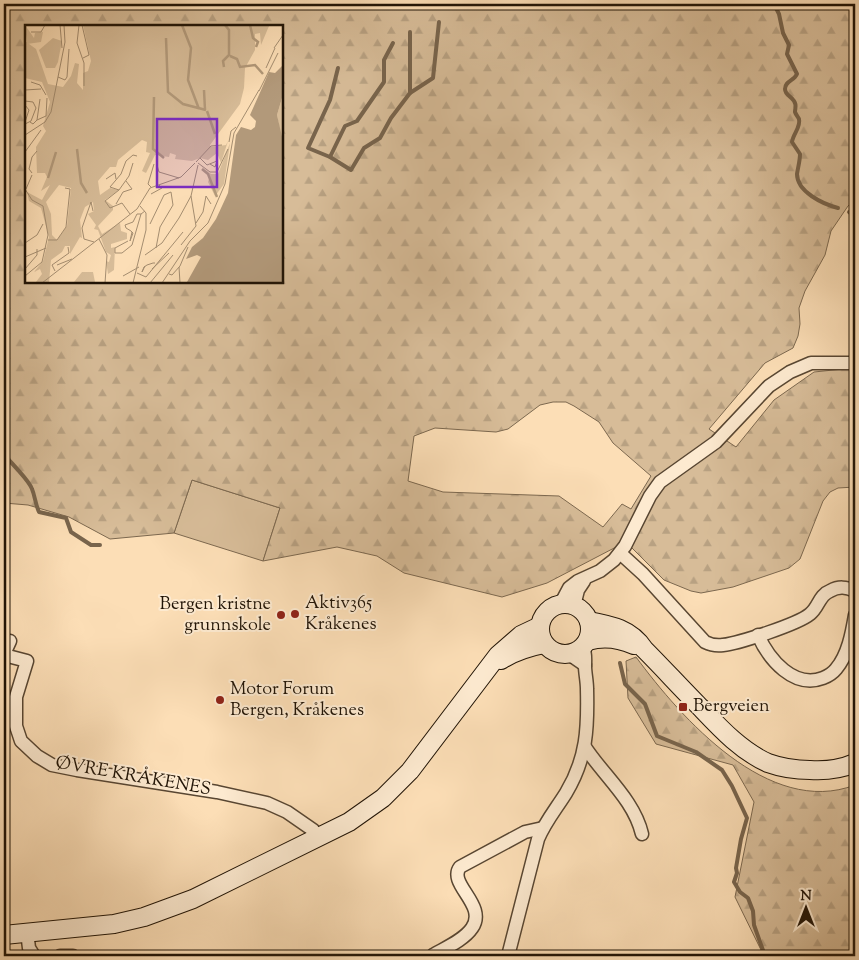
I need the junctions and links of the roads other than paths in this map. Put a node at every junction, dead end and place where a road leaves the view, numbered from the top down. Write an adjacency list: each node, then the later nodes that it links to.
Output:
1 (855, 362): 2 (street)
2 (620, 553): 4 (street); 8 (street)
3 (855, 591): 8 (street)
4 (567, 605): 6 (main road); 7 (main road)
5 (855, 615): 8 (street)
6 (589, 621): 11 (main road); 12 (main road)
7 (540, 626): 10 (main road); 14 (main road)
8 (758, 636)
9 (10, 641): 13 (street, ØVRE KRÅKENES)
10 (544, 644): 11 (main road); 14 (main road)
11 (580, 647): 12 (main road); 15 (street)
12 (644, 649): 16 (main road)
13 (4, 654): 19 (street, ØVRE KRÅKENES)
14 (487, 670): 19 (main road)
15 (585, 747): 17 (street); 18 (street)
16 (855, 763)
17 (543, 828): 25 (street); 26 (street)
18 (642, 834)
19 (319, 837): 20 (main road)
20 (27, 932): 21 (main road); 22 (street)
21 (4, 935)
22 (34, 956)
23 (60, 956): 24 (street)
24 (73, 956)
25 (433, 956)
26 (508, 956)

